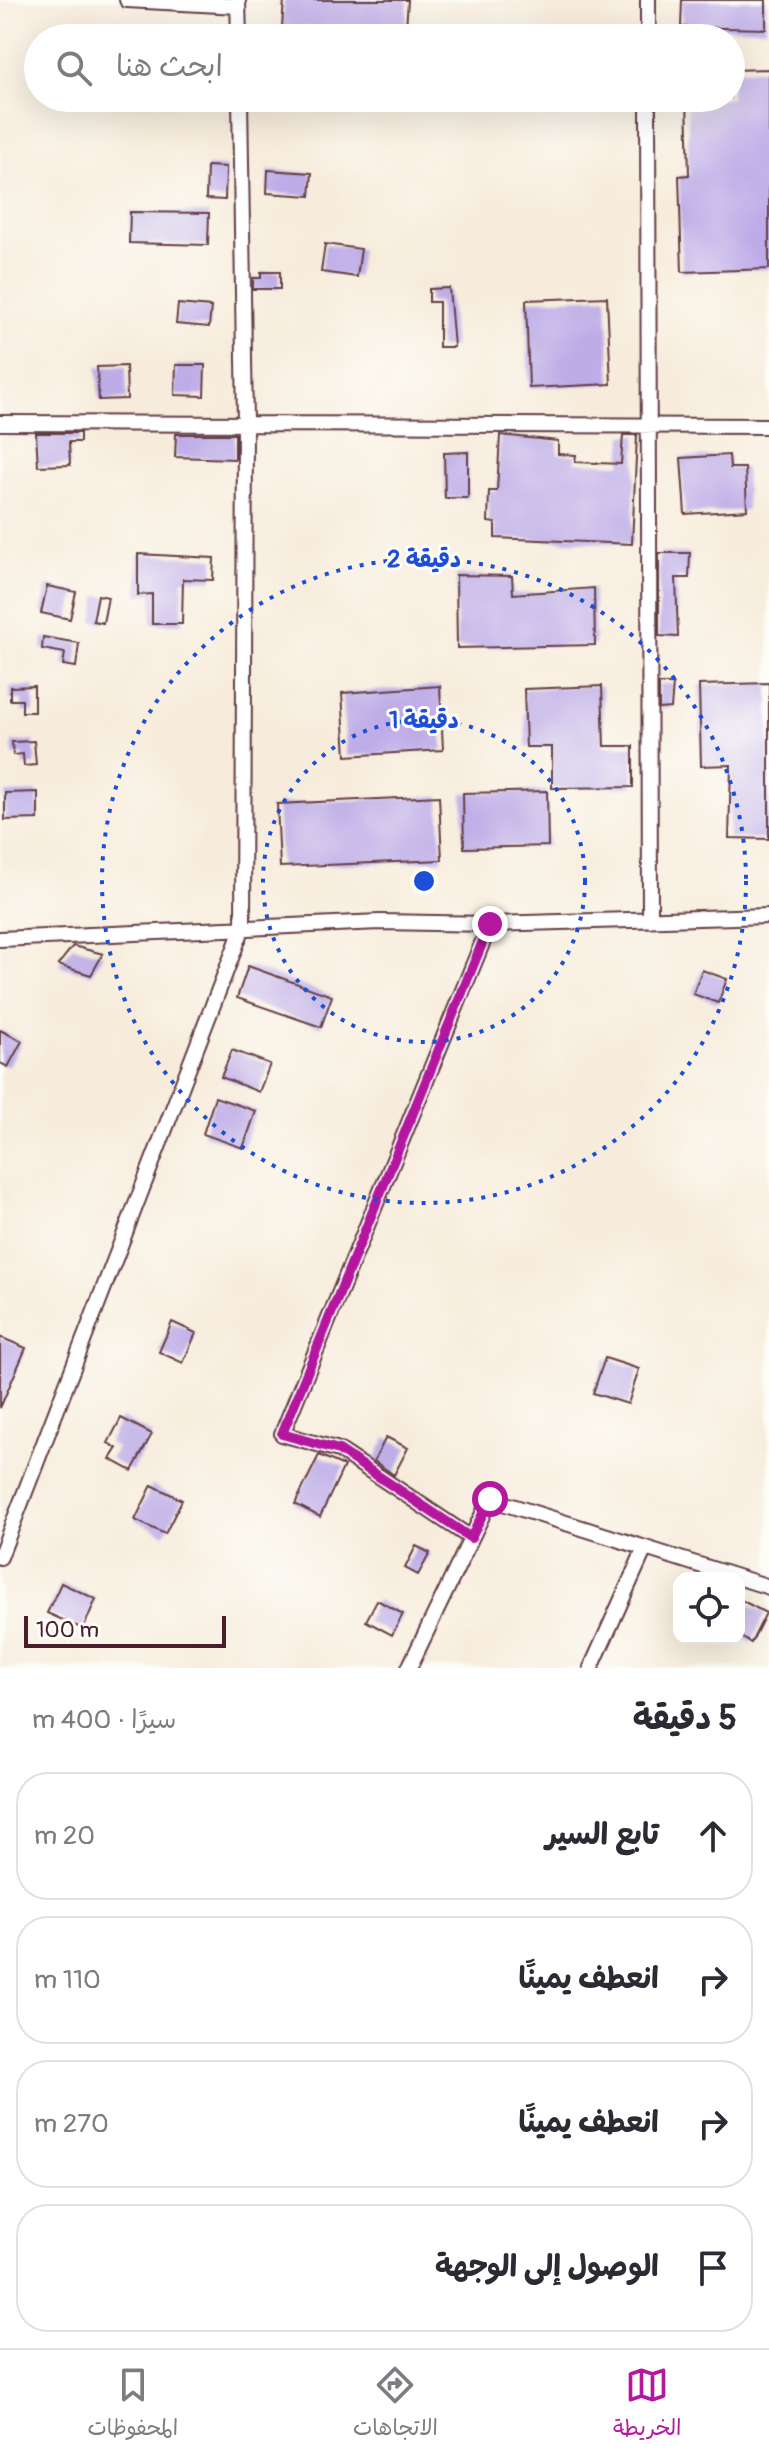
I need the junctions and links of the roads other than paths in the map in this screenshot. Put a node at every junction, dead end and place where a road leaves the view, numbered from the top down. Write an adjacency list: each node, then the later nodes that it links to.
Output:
1 (127, 0): 3 (street)
2 (648, 0): 5 (street)
3 (238, 3): 4 (street)
4 (239, 24)
5 (648, 24)
6 (240, 112): 9 (street)
7 (648, 112): 10 (street)
8 (0, 423): 9 (street)
9 (245, 423): 10 (street); 15 (street)
10 (646, 424): 11 (street); 13 (street)
11 (769, 426)
12 (769, 916): 13 (street)
13 (650, 920): 14 (street)
14 (490, 924): 15 (street); 17 (street)
15 (243, 927): 16 (street); 19 (street)
16 (0, 939)
17 (471, 1538): 18 (street); 21 (street)
18 (645, 1548): 20 (street); 22 (street)
19 (0, 1557)
20 (769, 1587)
21 (409, 1668)
22 (591, 1668)

